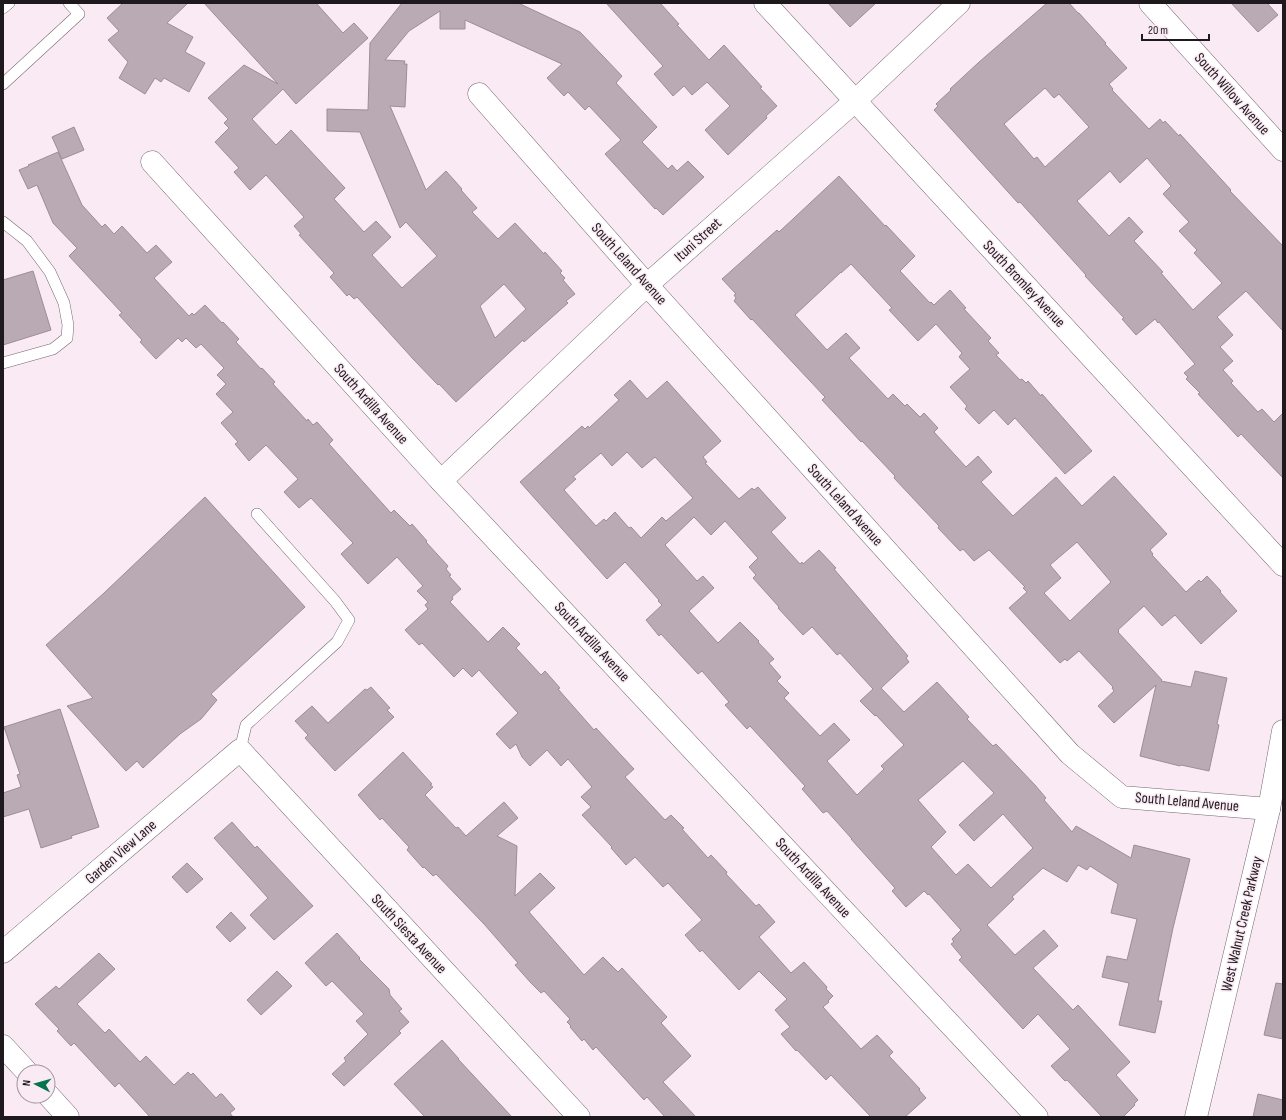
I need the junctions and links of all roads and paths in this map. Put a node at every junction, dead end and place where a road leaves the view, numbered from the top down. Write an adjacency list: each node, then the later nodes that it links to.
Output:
1 (9, 3): 6 (lane)
2 (69, 3): 7 (lane)
3 (765, 3): 9 (street, South Bromley Avenue)
4 (959, 3): 9 (street, Ituni Street)
5 (1150, 3): 10 (street, South Willow Avenue)
6 (3, 8)
7 (3, 84)
8 (479, 94): 13 (street, South Leland Avenue)
9 (855, 101): 13 (street, Ituni Street); 17 (street, South Bromley Avenue)
10 (1283, 150)
11 (152, 162): 15 (street, South Ardilla Avenue)
12 (3, 222): 14 (lane)
13 (647, 285): 15 (street, Ituni Street); 20 (street, South Leland Avenue)
14 (3, 363)
15 (441, 481): 27 (street, South Ardilla Avenue)
16 (257, 514): 19 (lane)
17 (1283, 565)
18 (1283, 731): 20 (street, West Walnut Creek Parkway)
19 (240, 750): 21 (street, Garden View Lane); 26 (street, South Siesta Avenue)
20 (1269, 809): 28 (street, West Walnut Creek Parkway)
21 (3, 953)
22 (3, 1046): 23 (street)
23 (20, 1064)
24 (56, 1104): 25 (street)
25 (68, 1117)
26 (579, 1117)
27 (1037, 1117)
28 (1196, 1117)

